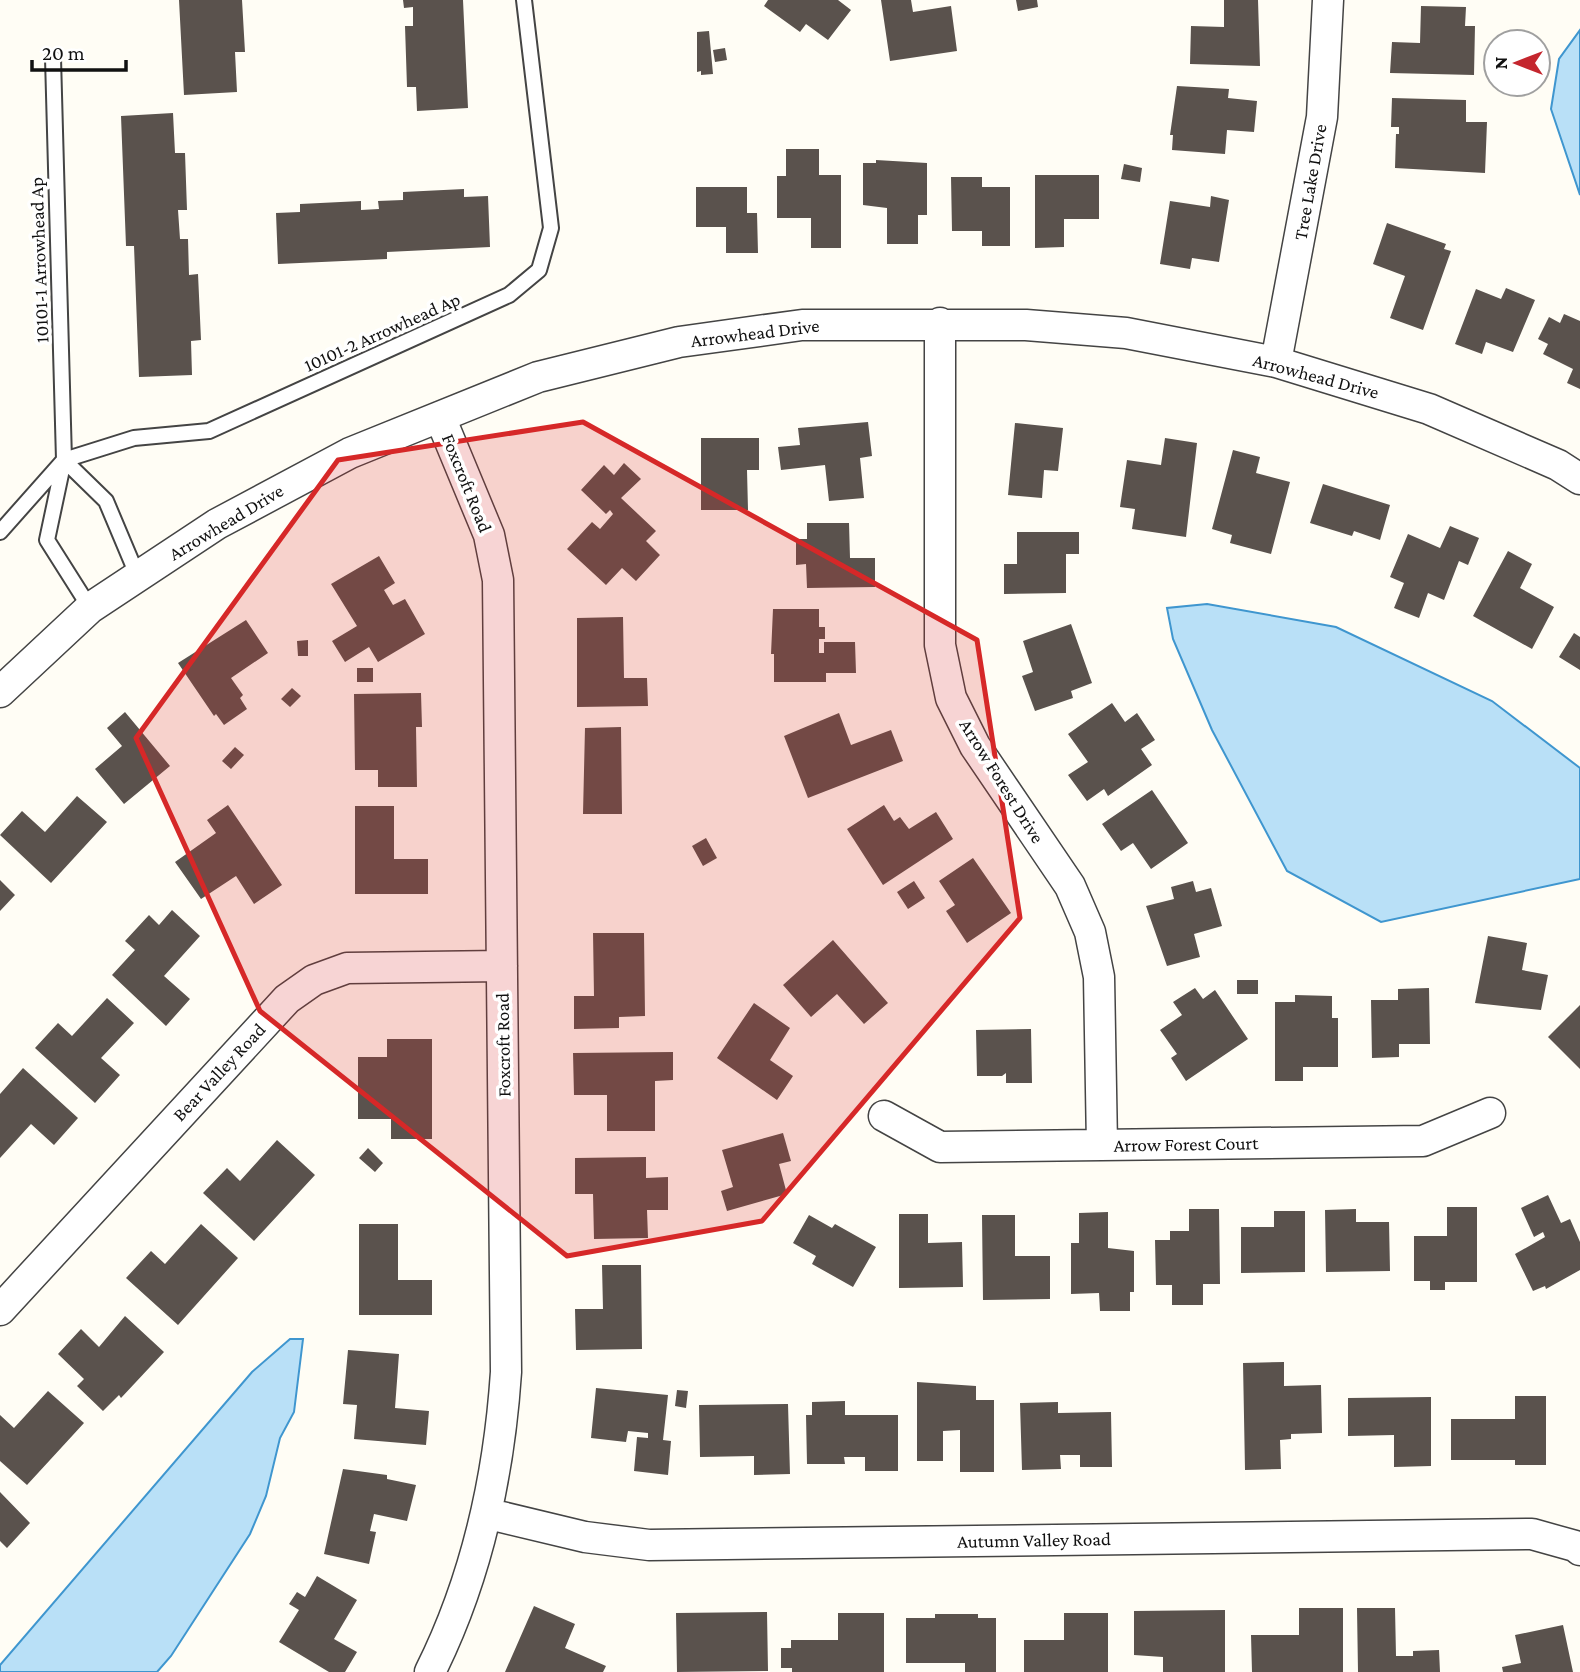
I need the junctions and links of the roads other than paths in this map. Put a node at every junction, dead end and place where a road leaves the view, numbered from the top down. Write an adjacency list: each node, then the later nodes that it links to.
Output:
1 (524, 0): 7 (lane, 10101-2 Arrowhead Ap)
2 (1328, 0): 5 (street, Tree Lake Drive)
3 (54, 58): 7 (lane, 10101-1 Arrowhead Ap)
4 (940, 323): 5 (street, Arrowhead Drive); 6 (street, Arrowhead Drive); 16 (street, Arrow Forest Drive)
5 (1276, 362): 8 (street, Arrowhead Drive)
6 (440, 417): 10 (street, Arrowhead Drive); 13 (street, Foxcroft Road)
7 (64, 460): 9 (lane); 10 (lane); 11 (lane, 10101-1 Arrowhead Ap)
8 (1580, 479)
9 (0, 532)
10 (138, 577): 11 (street, Arrowhead Drive)
11 (90, 608): 12 (street, Arrowhead Drive)
12 (0, 692)
13 (502, 965): 17 (street, Bear Valley Road); 18 (street, Foxcroft Road)
14 (1490, 1113): 16 (street, Arrow Forest Court)
15 (884, 1116): 16 (street, Arrow Forest Court)
16 (1102, 1145)
17 (0, 1310)
18 (489, 1514): 19 (street, Autumn Valley Road); 20 (street, Foxcroft Road)
19 (1580, 1550)
20 (430, 1672)

